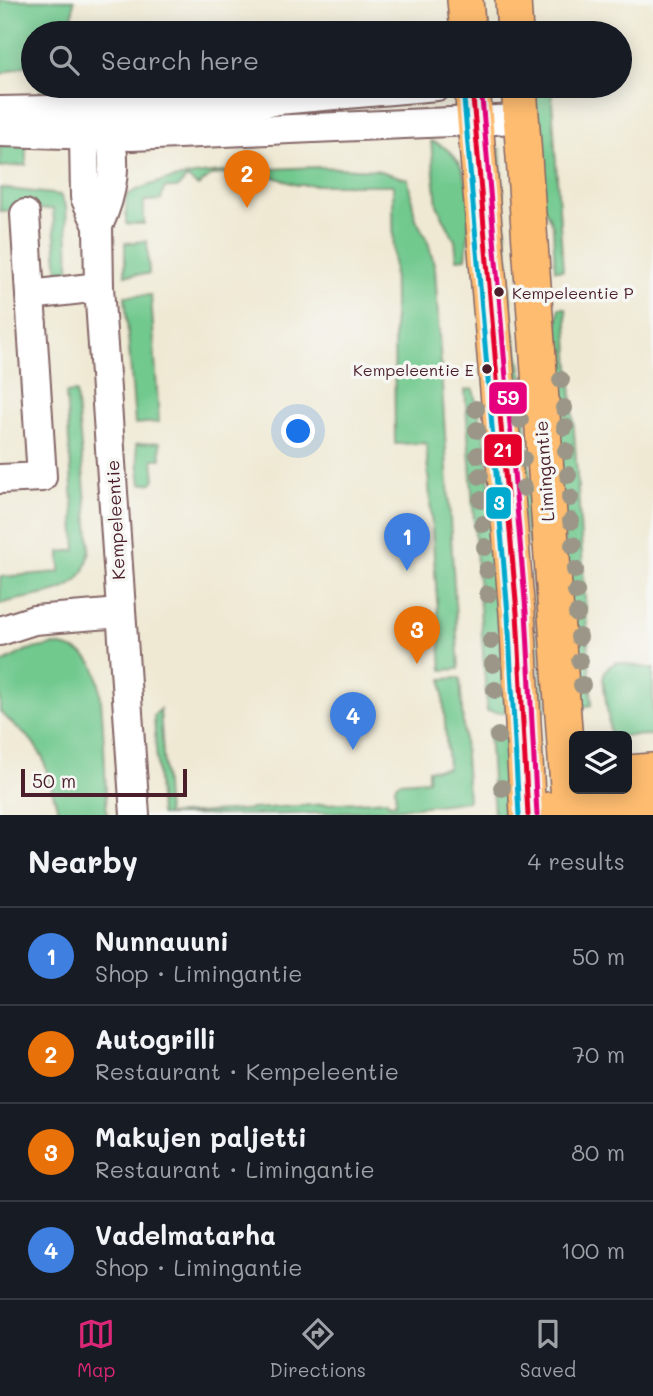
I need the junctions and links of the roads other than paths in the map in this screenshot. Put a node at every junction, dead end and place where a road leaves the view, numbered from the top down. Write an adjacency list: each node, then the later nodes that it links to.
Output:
1 (466, 0): 3 (main road)
2 (513, 0): 4 (main road)
3 (467, 21)
4 (514, 21)
5 (99, 98): 6 (street); 9 (street); 12 (street, Kempeleentie)
6 (301, 98)
7 (473, 98): 10 (main road)
8 (519, 102): 10 (street); 21 (main road, Limingantie)
9 (0, 111)
10 (475, 121): 12 (street); 24 (main road)
11 (0, 132): 12 (street)
12 (97, 136): 14 (street, Kempeleentie)
13 (25, 214): 15 (street)
14 (99, 287): 15 (street); 17 (street, Kempeleentie)
15 (30, 295): 16 (street)
16 (0, 480)
17 (121, 613): 18 (street); 26 (street, Kempeleentie)
18 (0, 631)
19 (653, 771): 20 (main road)
20 (632, 773)
21 (569, 779)
22 (569, 793): 24 (main road)
23 (578, 794): 25 (main road)
24 (527, 801)
25 (653, 803)
26 (135, 815)

